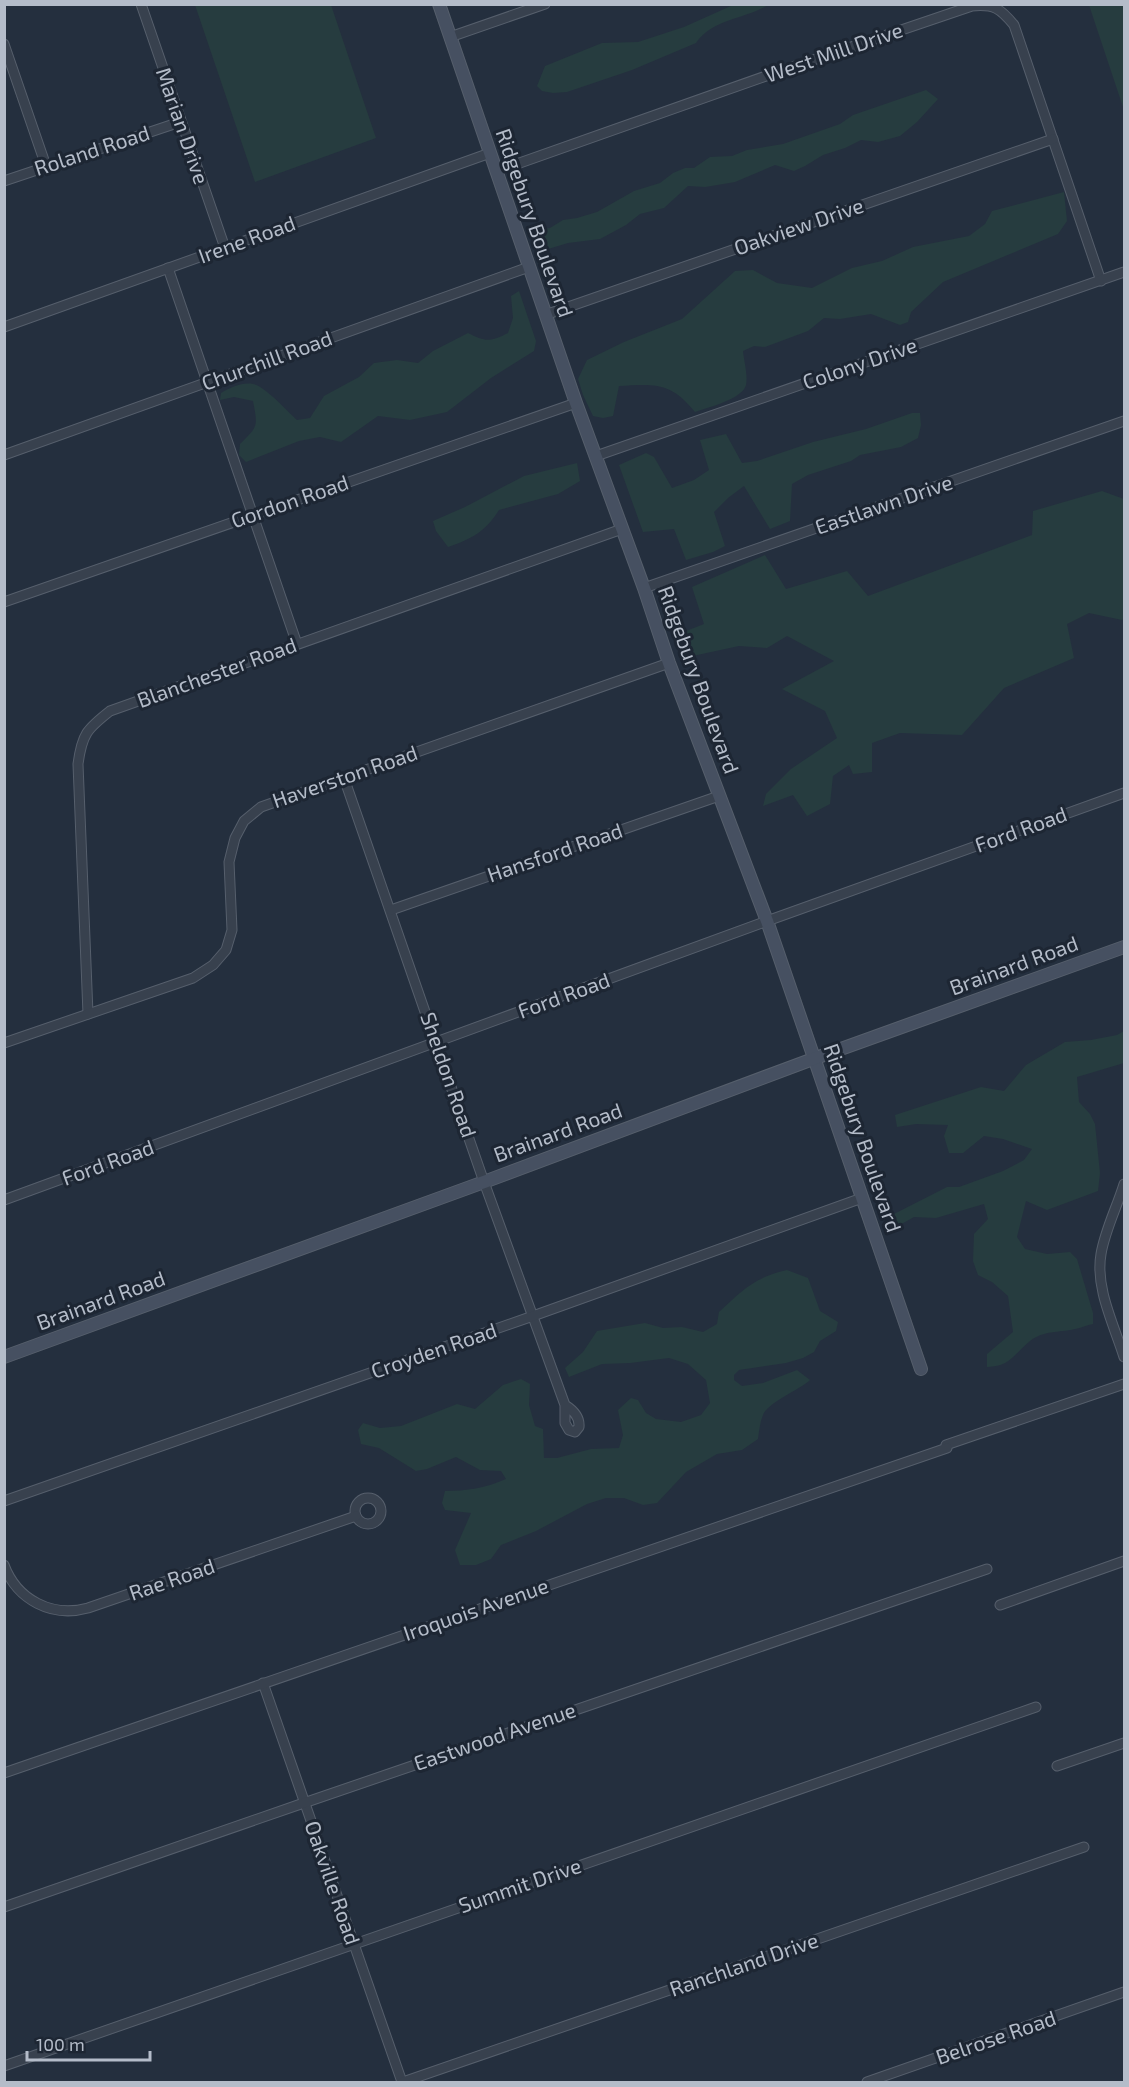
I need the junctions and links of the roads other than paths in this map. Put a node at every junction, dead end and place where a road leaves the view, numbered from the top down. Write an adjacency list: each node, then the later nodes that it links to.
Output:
1 (141, 4): 6 (street, Marian Drive)
2 (439, 4): 4 (street, Ridgebury Boulevard)
3 (545, 4): 4 (street)
4 (450, 37): 8 (street, Ridgebury Boulevard)
5 (4, 44): 9 (street)
6 (180, 122): 9 (street, Roland Road); 12 (street, Marian Drive)
7 (1053, 139): 10 (street, West Mill Drive); 16 (street, West Mill Drive); 17 (street, Oakview Drive)
8 (490, 153): 10 (street, Ridgebury Boulevard); 12 (street, Irene Road)
9 (46, 166): 11 (street, Roland Road)
10 (497, 171): 13 (street, Ridgebury Boulevard)
11 (4, 181)
12 (225, 248): 14 (street, Irene Road)
13 (529, 267): 17 (street, Ridgebury Boulevard); 19 (street, Churchill Road)
14 (168, 268): 18 (street, Irene Road); 19 (street)
15 (1125, 272): 16 (street, Colony Drive)
16 (1101, 280): 23 (street, Colony Drive)
17 (545, 315): 20 (street, Ridgebury Boulevard)
18 (4, 327)
19 (207, 383): 22 (street, Churchill Road); 24 (street)
20 (576, 404): 23 (street, Ridgebury Boulevard); 24 (street, Gordon Road)
21 (1125, 421): 26 (street, Eastlawn Drive)
22 (4, 455)
23 (596, 456): 25 (street, Ridgebury Boulevard)
24 (253, 515): 27 (street, Gordon Road); 28 (street)
25 (622, 529): 26 (street, Ridgebury Boulevard); 28 (street, Blanchester Road)
26 (644, 588): 29 (street, Ridgebury Boulevard)
27 (4, 602)
28 (297, 644): 36 (street, Blanchester Road)
29 (669, 663): 30 (street, Haverston Road); 32 (street, Ridgebury Boulevard)
30 (344, 778): 33 (street, Sheldon Road); 36 (street, Haverston Road)
31 (1125, 792): 34 (street, Ford Road)
32 (719, 796): 33 (street, Hansford Road); 34 (street, Ridgebury Boulevard)
33 (391, 910): 38 (street, Sheldon Road)
34 (766, 921): 38 (street, Ford Road); 39 (street, Ridgebury Boulevard)
35 (1125, 947): 39 (street, Brainard Road)
36 (88, 1014): 37 (street, Haverston Road)
37 (4, 1043)
38 (437, 1043): 40 (street, Sheldon Road); 43 (street, Ford Road)
39 (813, 1059): 40 (street, Brainard Road); 42 (street, Ridgebury Boulevard)
40 (484, 1182): 44 (street, Sheldon Road); 45 (street, Brainard Road)
41 (1125, 1184): 46 (street)
42 (862, 1198): 44 (street, Croyden Road); 47 (street, Ridgebury Boulevard)
43 (4, 1200)
44 (533, 1316): 49 (street, Sheldon Road); 50 (street, Croyden Road)
45 (4, 1357)
46 (1125, 1357)
47 (921, 1369)
48 (1125, 1384): 56 (street, Iroquois Avenue)
49 (565, 1405)
50 (4, 1500)
51 (356, 1516): 53 (street, Rae Road)
52 (1125, 1562): 55 (street)
53 (4, 1565)
54 (987, 1569): 61 (street, Eastwood Avenue)
55 (999, 1605)
56 (263, 1683): 60 (street, Iroquois Avenue); 61 (street, Oakville Road)
57 (1036, 1707): 64 (street, Summit Drive)
58 (1125, 1743): 59 (street)
59 (1058, 1766)
60 (4, 1773)
61 (304, 1802): 63 (street, Eastwood Avenue); 64 (street, Oakville Road)
62 (1084, 1847): 67 (street, Ranchland Drive)
63 (4, 1907)
64 (354, 1944): 66 (street, Summit Drive); 67 (street, Oakville Road)
65 (1125, 1992): 68 (street, Belrose Road)
66 (4, 2066)
67 (402, 2082)
68 (867, 2082)

